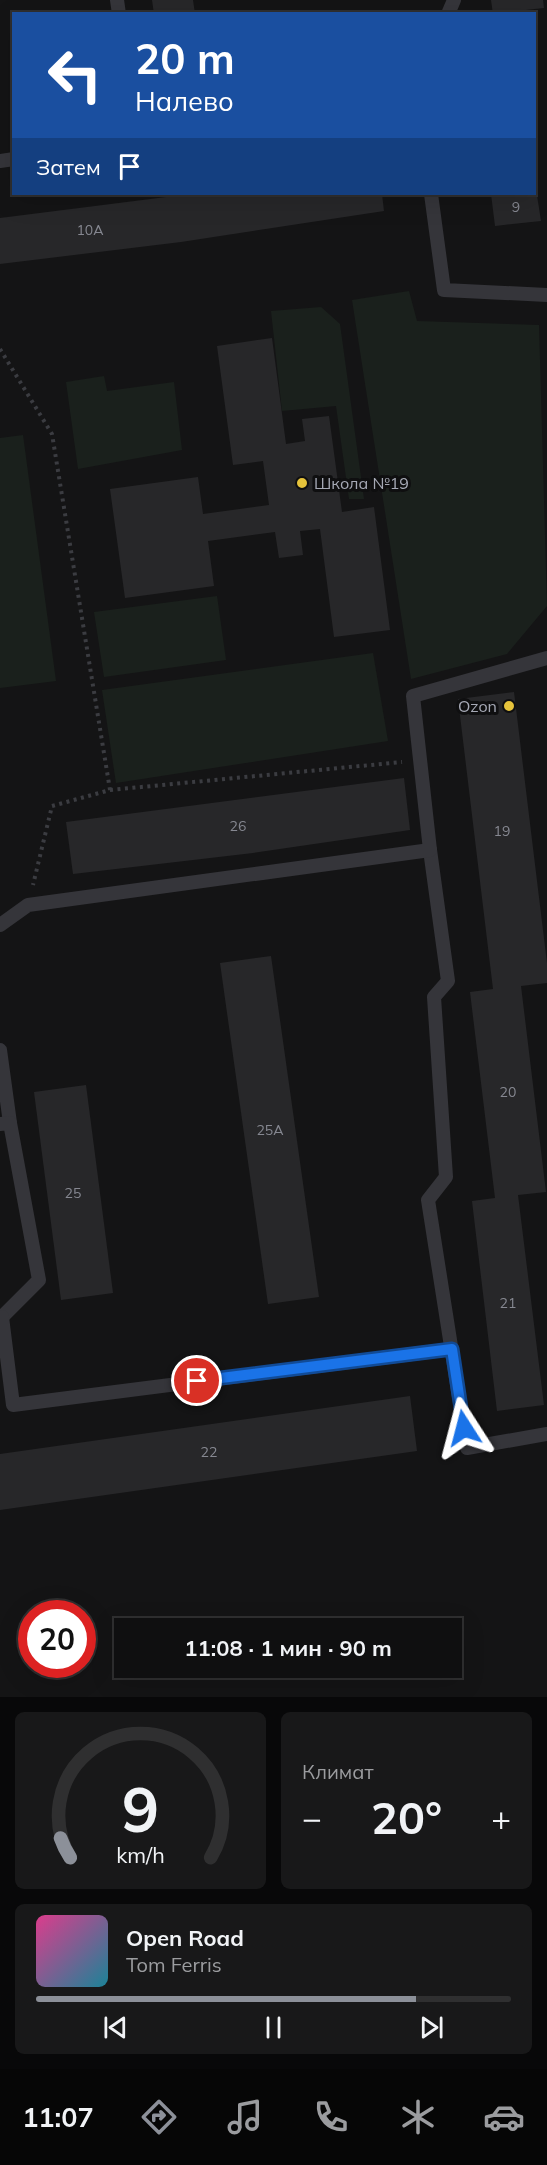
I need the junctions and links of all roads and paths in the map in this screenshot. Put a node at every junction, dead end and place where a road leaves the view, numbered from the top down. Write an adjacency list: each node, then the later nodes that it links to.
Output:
1 (431, 195): 2 (lane)
2 (547, 294)
3 (0, 349): 6 (path)
4 (547, 658): 7 (lane)
5 (402, 762): 6 (path)
6 (110, 790): 8 (path)
7 (430, 850): 8 (lane); 13 (lane)
8 (28, 905): 9 (lane)
9 (0, 925)
10 (0, 1050): 11 (lane)
11 (5, 1123): 12 (lane)
12 (1, 1317): 13 (lane)
13 (452, 1349): 14 (lane)
14 (547, 1434)

